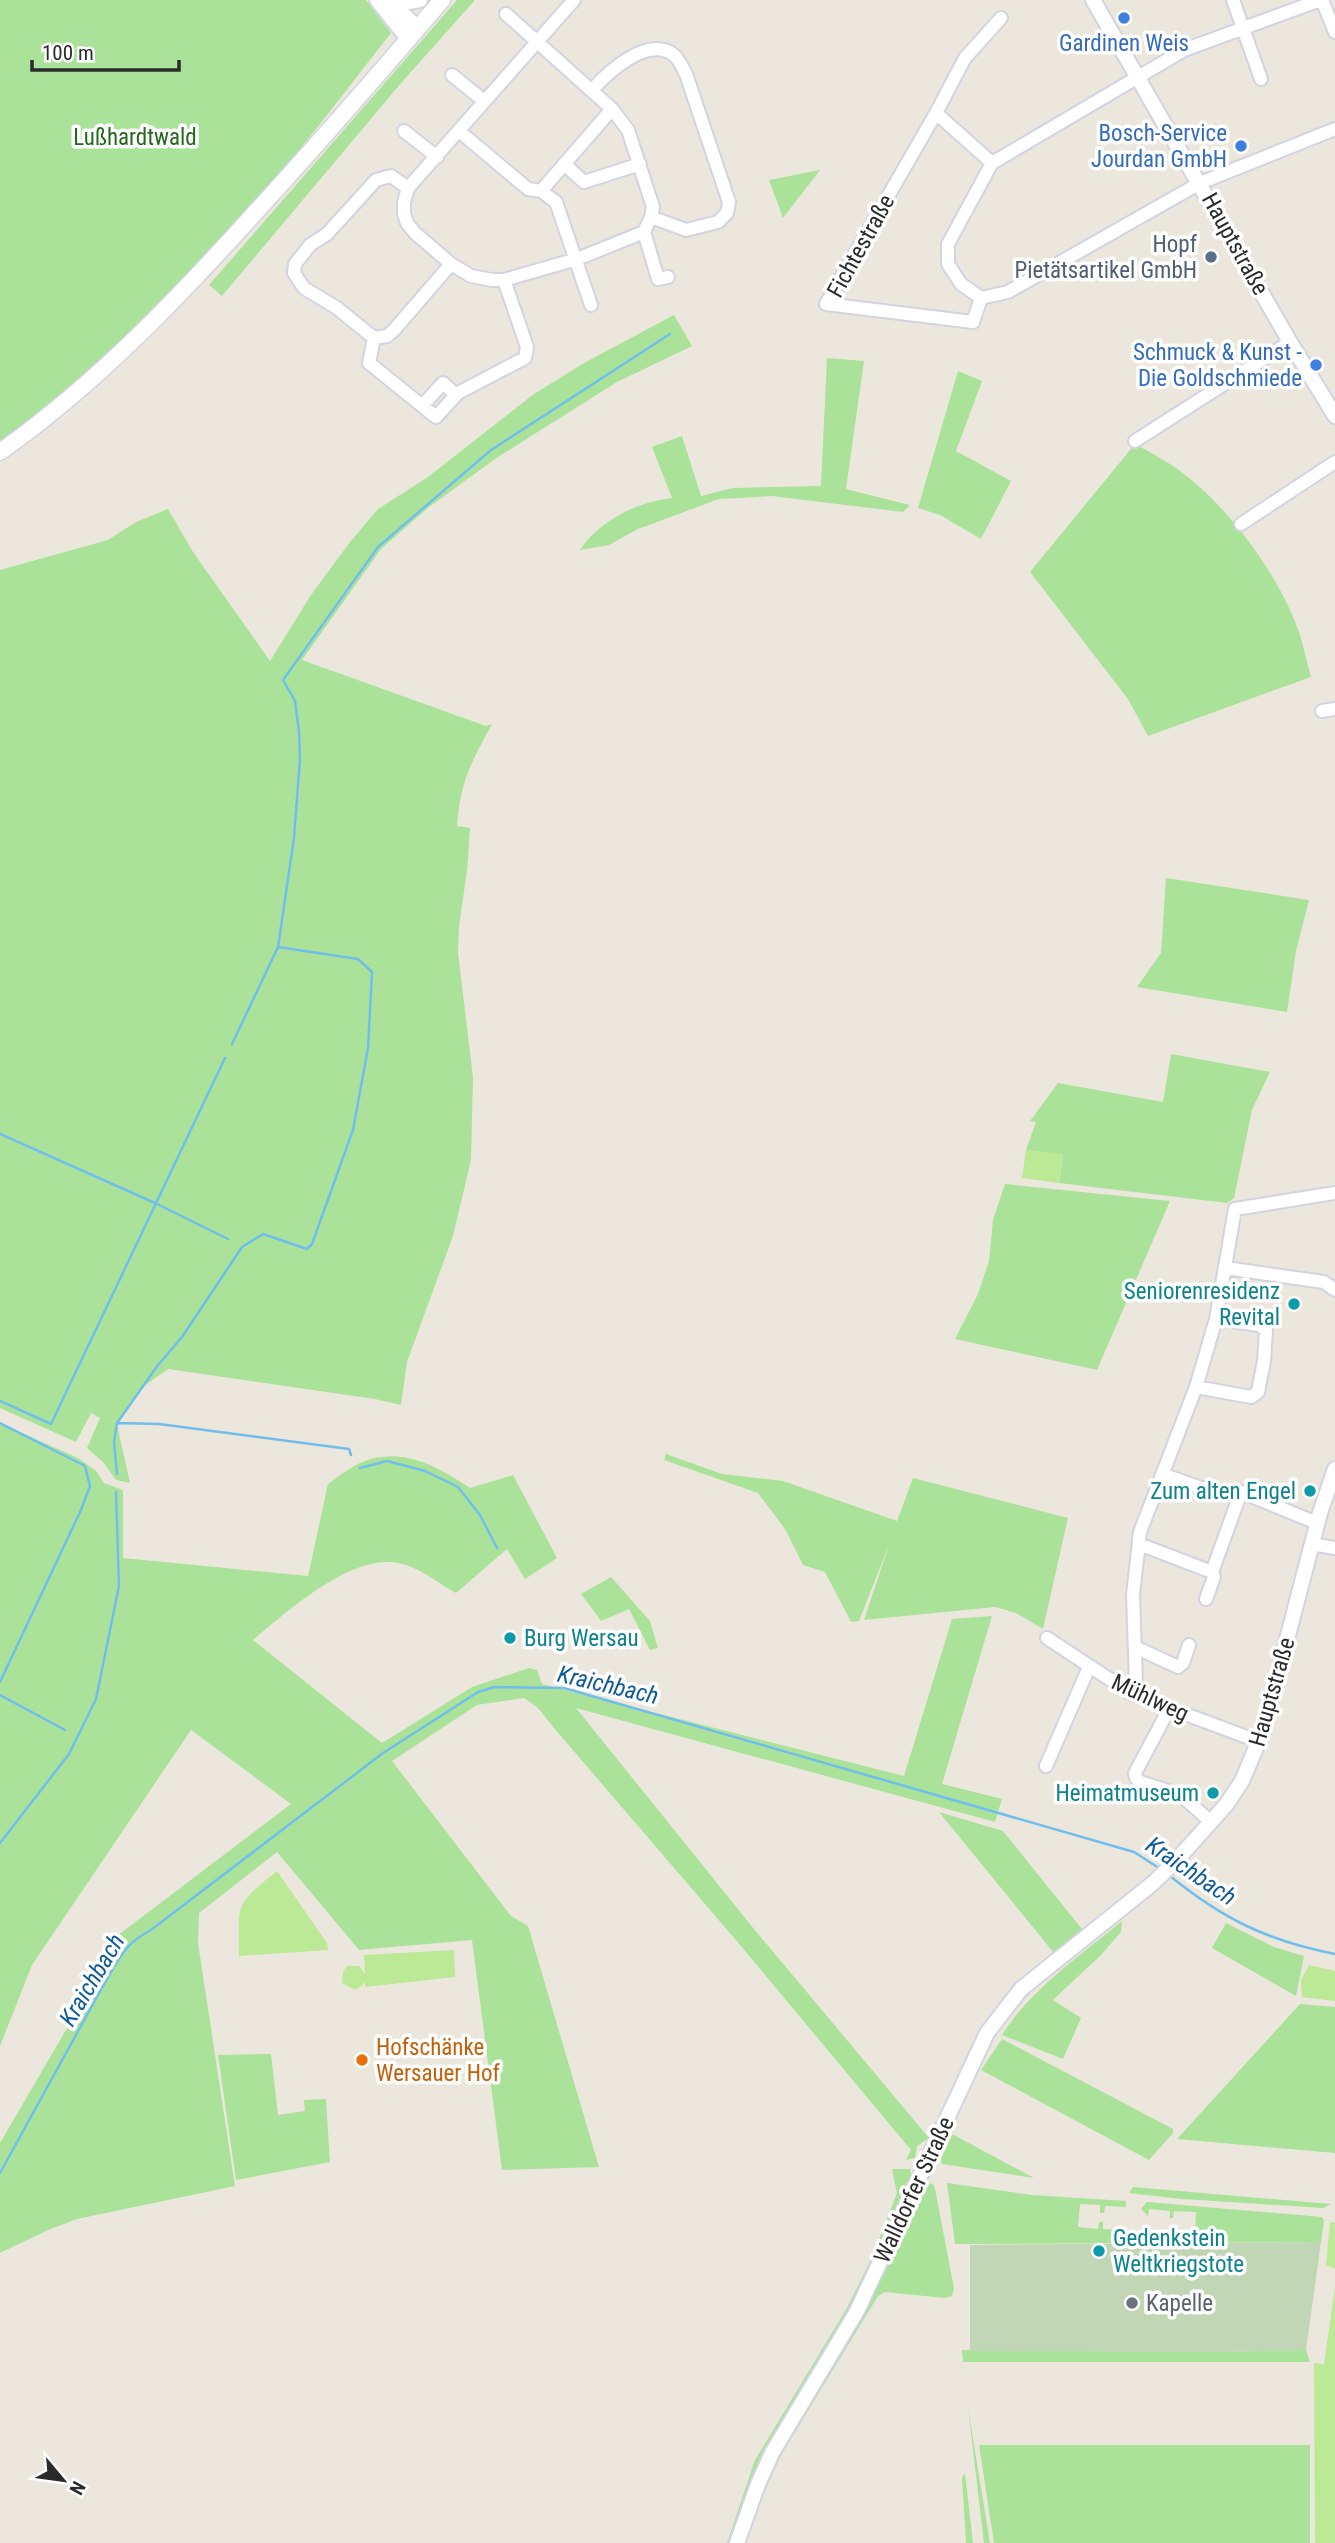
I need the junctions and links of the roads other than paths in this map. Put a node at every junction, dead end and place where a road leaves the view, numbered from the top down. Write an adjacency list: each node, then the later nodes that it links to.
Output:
1 (377, 0): 13 (street)
2 (389, 0): 3 (street); 13 (street)
3 (420, 0)
4 (442, 0): 13 (main road)
5 (574, 0): 14 (street)
6 (1093, 0): 16 (street, Hauptstraße)
7 (1233, 0): 11 (street)
8 (1321, 0): 11 (street); 12 (street)
9 (506, 14): 14 (street)
10 (1001, 18): 21 (street, Fichtestraße)
11 (1244, 26): 16 (street); 17 (street)
12 (1335, 32)
13 (413, 33): 44 (main road)
14 (536, 42): 18 (street); 19 (street)
15 (452, 75): 19 (street)
16 (1138, 77): 26 (street); 29 (street, Hauptstraße)
17 (1261, 79)
18 (592, 90): 20 (street); 32 (street)
19 (484, 101): 24 (street)
20 (612, 109): 27 (street); 28 (street)
21 (936, 113): 26 (street); 38 (street, Fichtestraße)
22 (1335, 128): 29 (street)
23 (404, 131): 25 (street)
24 (459, 131): 25 (street); 31 (street)
25 (437, 157): 30 (street)
26 (992, 163): 38 (street)
27 (564, 164): 28 (street); 31 (street)
28 (640, 164): 32 (street)
29 (1200, 183): 38 (street); 41 (street, Hauptstraße)
30 (408, 188): 35 (street); 40 (street)
31 (541, 191): 34 (street)
32 (652, 217): 33 (street)
33 (644, 232): 34 (street); 36 (street)
34 (577, 259): 37 (street); 39 (street)
35 (451, 264): 37 (street); 40 (street)
36 (667, 277)
37 (504, 280): 40 (street)
38 (981, 298)
39 (591, 305)
40 (374, 338)
41 (1290, 342): 42 (street, Hauptstraße); 43 (street)
42 (1335, 416)
43 (1135, 441)
44 (0, 452)
45 (1335, 462): 46 (street)
46 (1241, 524)
47 (1335, 1193): 48 (street)
48 (1225, 1268): 49 (street); 50 (street)
49 (1335, 1290)
50 (1216, 1319): 51 (street); 51 (street)
51 (1196, 1387): 53 (street)
52 (1335, 1469): 55 (street, Hauptstraße)
53 (1164, 1475): 54 (street); 56 (street)
54 (1241, 1492): 55 (street); 59 (street)
55 (1317, 1523): 57 (street, Hauptstraße)
56 (1139, 1544): 59 (street); 63 (street)
57 (1312, 1544): 58 (street); 67 (street, Hauptstraße)
58 (1335, 1548)
59 (1212, 1572): 60 (street)
60 (1206, 1599)
61 (1047, 1639): 64 (street, Mühlweg)
62 (1189, 1645): 63 (street)
63 (1135, 1647): 65 (street)
64 (1089, 1667): 65 (street, Mühlweg); 68 (street)
65 (1132, 1694): 66 (street, Mühlweg)
66 (1169, 1709): 67 (street, Mühlweg); 69 (street)
67 (1260, 1742): 69 (street, Hauptstraße)
68 (1046, 1766)
69 (1211, 1822): 70 (street, Hauptstraße)
70 (1152, 1884): 71 (street, Walldorfer Straße)
71 (737, 2543)

